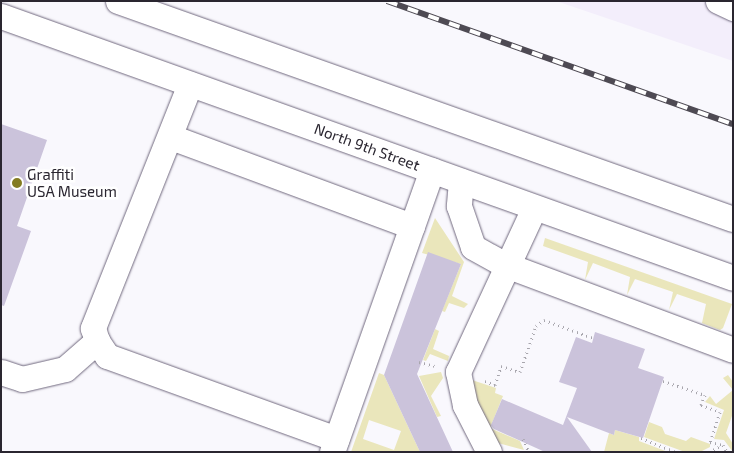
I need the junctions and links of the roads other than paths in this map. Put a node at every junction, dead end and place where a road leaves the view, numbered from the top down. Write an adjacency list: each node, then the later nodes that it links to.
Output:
1 (118, 1): 3 (street)
2 (718, 1): 4 (street)
3 (139, 5): 11 (street)
4 (733, 8)
5 (1, 16): 6 (street, North 9th Street)
6 (190, 84): 7 (street); 8 (street, North 9th Street)
7 (170, 137): 12 (street); 15 (street)
8 (432, 170): 9 (street, North 9th Street); 12 (street)
9 (461, 181): 10 (street, North 9th Street); 13 (street)
10 (534, 208): 13 (street); 14 (street, North 9th Street)
11 (733, 219)
12 (412, 226): 18 (street)
13 (506, 265): 16 (street); 19 (street)
14 (733, 278)
15 (97, 341): 17 (street); 18 (street)
16 (733, 350)
17 (1, 372)
18 (334, 445)
19 (489, 452)

